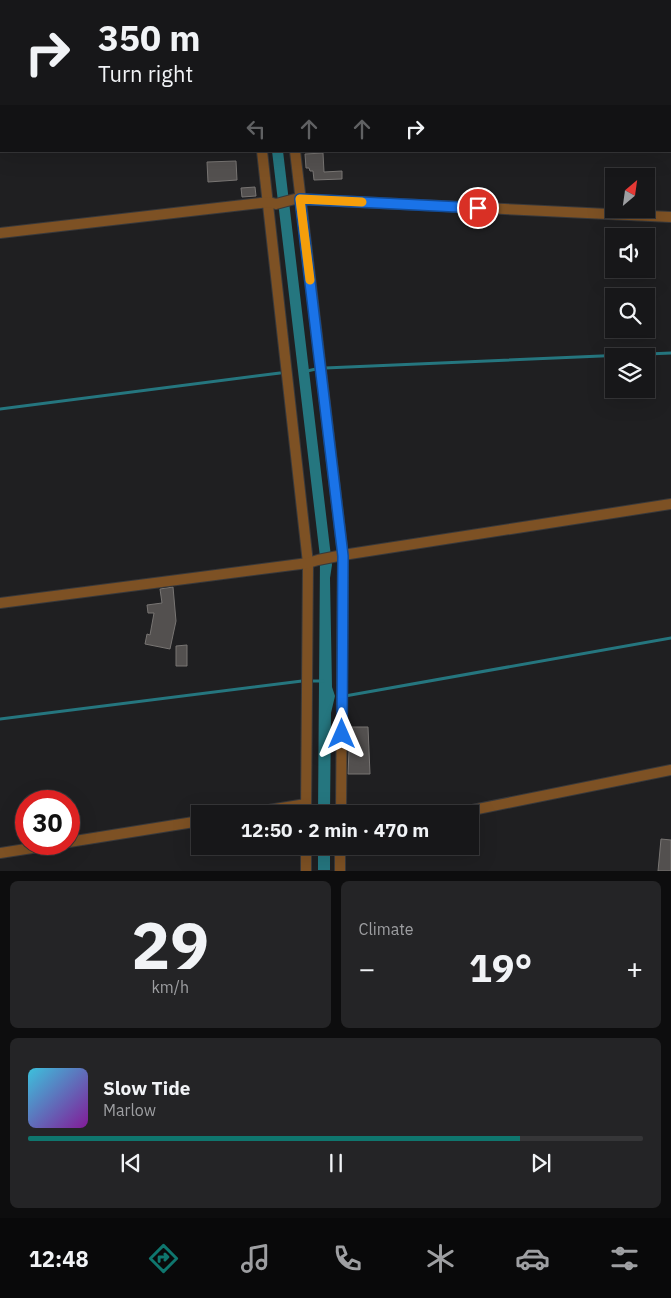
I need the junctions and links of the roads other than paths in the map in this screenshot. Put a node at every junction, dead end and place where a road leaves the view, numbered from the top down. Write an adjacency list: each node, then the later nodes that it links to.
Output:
1 (262, 152): 4 (street)
2 (295, 152): 3 (street)
3 (298, 199): 4 (street); 5 (street); 8 (street)
4 (272, 203): 6 (street); 9 (street)
5 (671, 217)
6 (0, 234)
7 (671, 504): 8 (street)
8 (340, 556): 9 (street); 13 (street)
9 (313, 561): 10 (street); 12 (street)
10 (0, 603)
11 (671, 770): 14 (street)
12 (306, 805)
13 (341, 805)
14 (479, 809)
15 (191, 822): 16 (street)
16 (80, 840)
17 (15, 851): 18 (street)
18 (0, 853)
19 (306, 855): 21 (street)
20 (340, 855): 22 (street)
21 (306, 870)
22 (340, 870)

